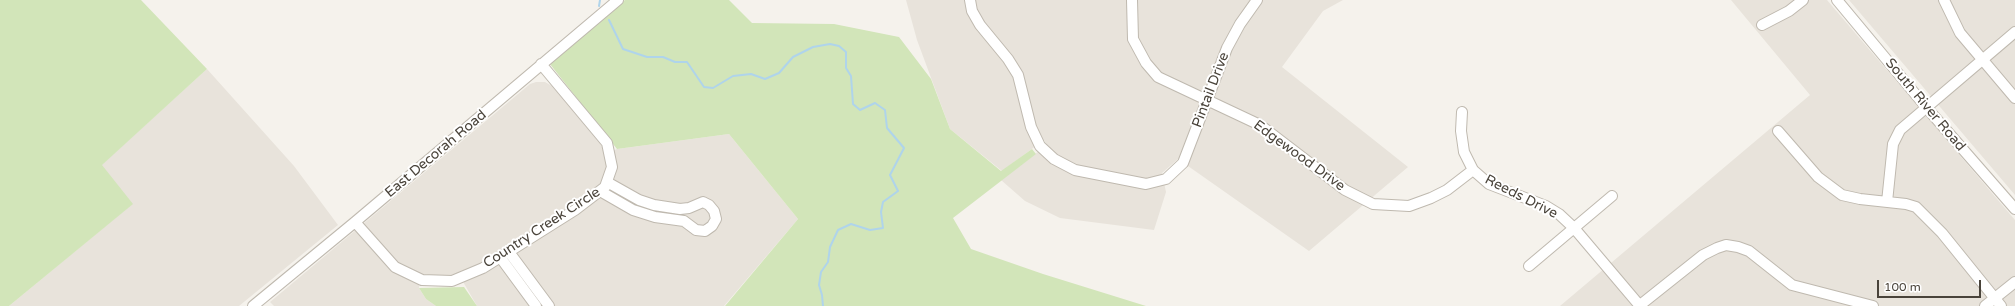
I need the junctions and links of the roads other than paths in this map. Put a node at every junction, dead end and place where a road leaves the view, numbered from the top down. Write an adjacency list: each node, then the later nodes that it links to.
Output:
1 (618, 0): 11 (street, East Decorah Road)
2 (970, 0): 13 (street, Pintail Drive)
3 (1132, 0): 13 (street, Edgewood Drive)
4 (1257, 0): 13 (street, Pintail Drive)
5 (1803, 0): 8 (street)
6 (1837, 0): 14 (street, South River Road)
7 (1944, 0): 10 (street)
8 (1762, 25)
9 (2015, 32): 10 (street)
10 (1982, 61): 12 (street); 14 (street)
11 (541, 64): 18 (street, Country Creek Circle); 23 (street, East Decorah Road)
12 (2015, 98)
13 (1207, 101): 17 (street, Edgewood Drive)
14 (1926, 107): 21 (street); 22 (street, South River Road)
15 (1462, 112): 17 (street, Reeds Drive)
16 (1778, 131): 21 (street)
17 (1473, 170): 24 (street, Reeds Drive)
18 (607, 182): 19 (street, Country Creek Circle); 19 (street)
19 (600, 191): 25 (street, Country Creek Circle)
20 (1612, 196): 24 (street)
21 (1887, 202): 29 (street)
22 (2015, 209)
23 (355, 222): 26 (street, Country Creek Circle); 30 (street, East Decorah Road)
24 (1574, 228): 27 (street); 33 (street, Reeds Drive)
25 (509, 252): 26 (street, Country Creek Circle); 32 (street)
26 (500, 257): 31 (street)
27 (1529, 266)
28 (2015, 282): 29 (street)
29 (1998, 302): 35 (street)
30 (252, 306)
31 (536, 306)
32 (549, 306)
33 (1640, 306): 34 (street)
34 (1872, 306)
35 (1986, 306)

